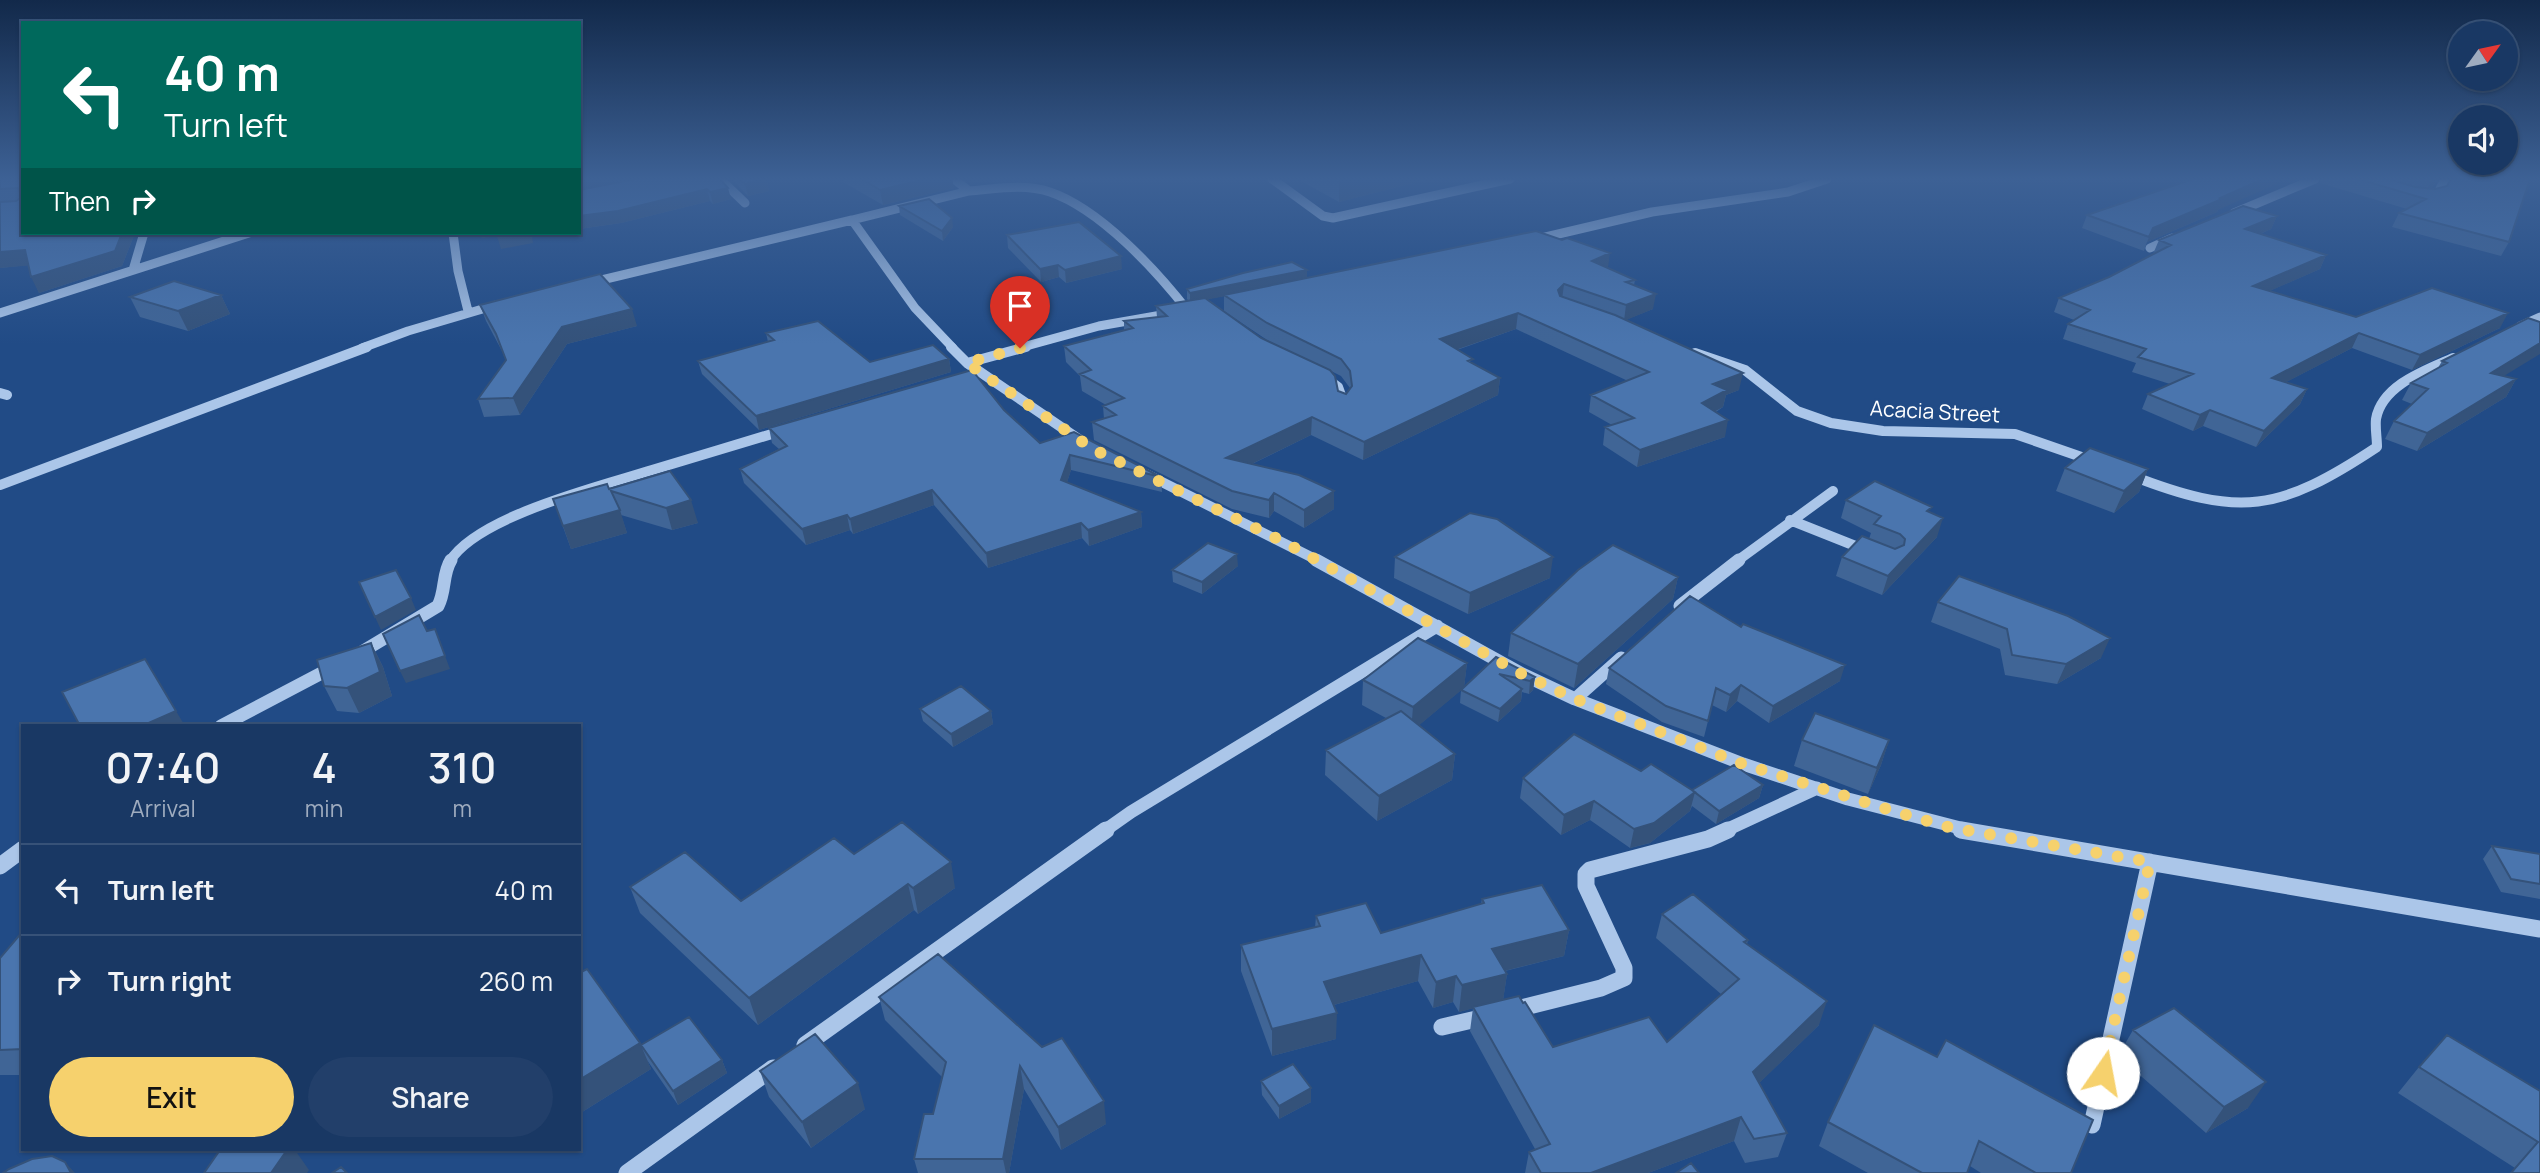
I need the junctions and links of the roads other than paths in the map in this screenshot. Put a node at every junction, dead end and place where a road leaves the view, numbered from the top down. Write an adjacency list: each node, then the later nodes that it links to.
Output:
1 (794, 234): 12 (street)
2 (862, 234): 21 (street)
3 (1112, 234): 14 (street)
4 (1562, 234): 9 (street)
5 (2182, 234): 10 (street)
6 (143, 235): 11 (street)
7 (243, 235): 11 (street)
8 (453, 235): 15 (street)
9 (1522, 243)
10 (2150, 248)
11 (133, 270): 16 (street)
12 (574, 286)
13 (508, 302): 15 (street)
14 (1193, 310): 21 (street)
15 (468, 311): 29 (street)
16 (0, 313)
17 (2540, 317): 18 (street)
18 (2505, 333)
19 (1685, 350): 26 (street, Acacia Street)
20 (2459, 355): 28 (street)
21 (971, 370): 25 (street)
22 (1310, 370): 23 (street)
23 (1344, 404)
24 (800, 425): 37 (street)
25 (1093, 449)
26 (2101, 464)
27 (1131, 467): 34 (street)
28 (2113, 469)
29 (0, 485)
30 (1833, 491): 31 (street)
31 (1790, 520): 32 (street); 33 (street)
32 (1878, 555)
33 (1671, 614)
34 (1437, 626): 36 (street); 45 (street)
35 (1633, 648): 36 (street)
36 (1575, 699): 38 (street)
37 (225, 724)
38 (1817, 788): 41 (street); 43 (street)
39 (21, 850): 40 (street)
40 (3, 862)
41 (2150, 862): 42 (street); 44 (street)
42 (2540, 929)
43 (1442, 1027)
44 (2092, 1125)
45 (627, 1173)

